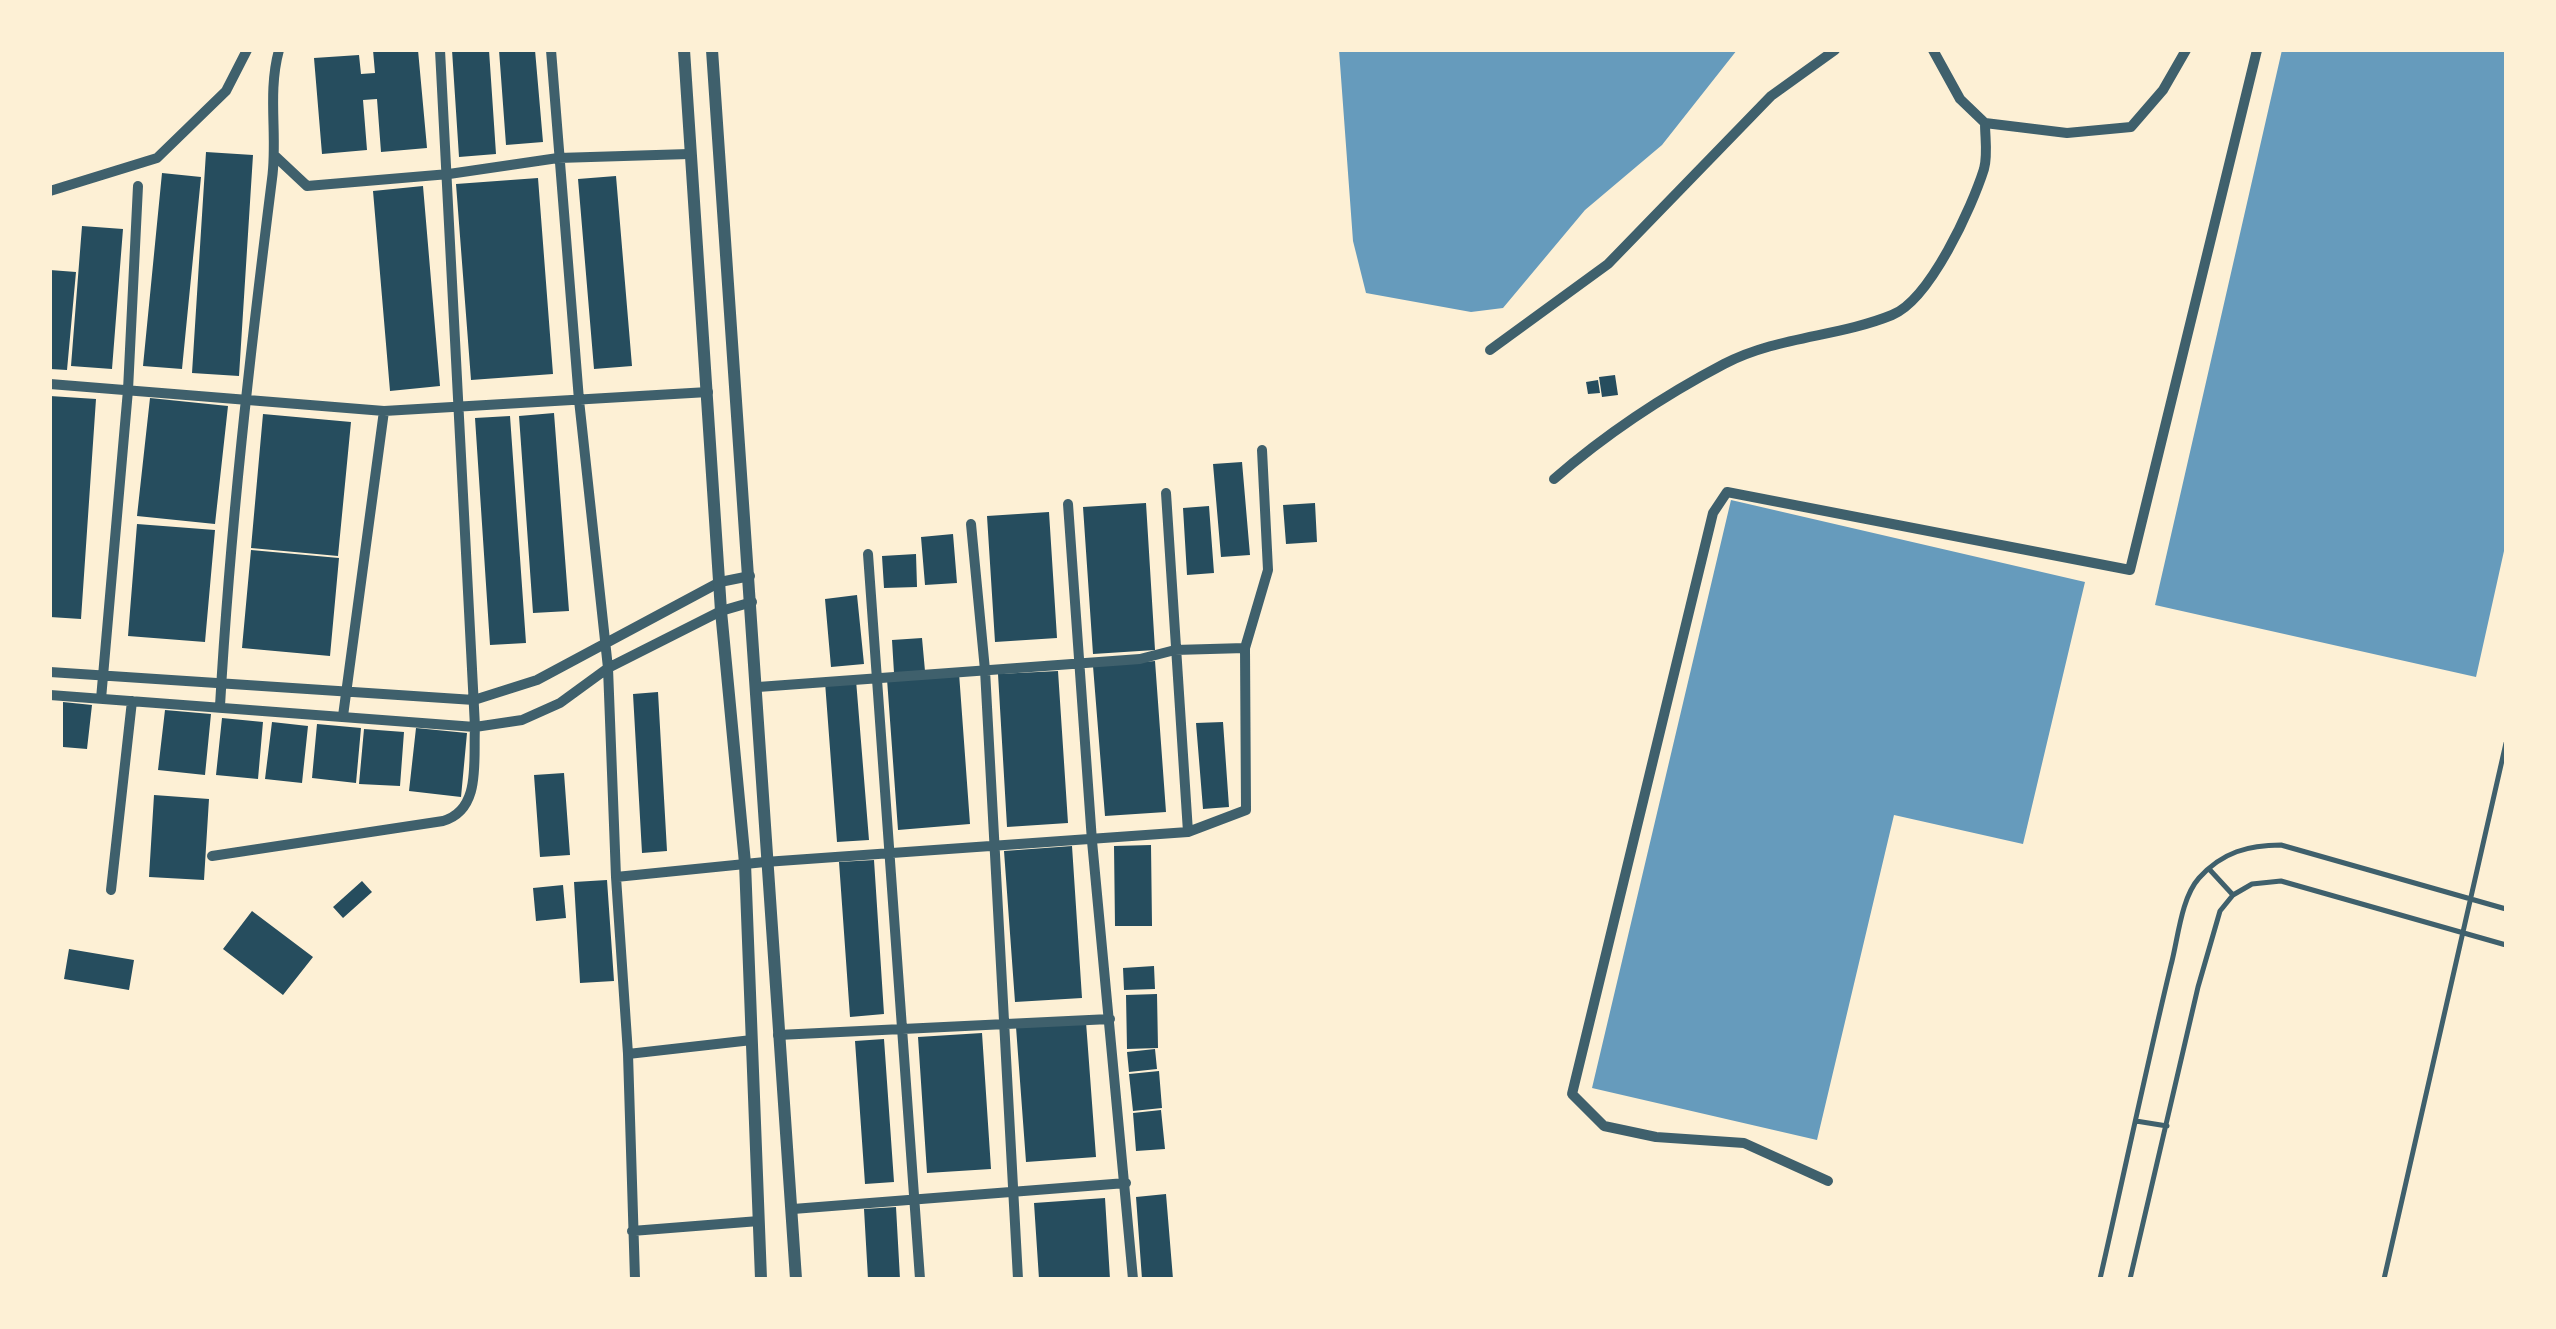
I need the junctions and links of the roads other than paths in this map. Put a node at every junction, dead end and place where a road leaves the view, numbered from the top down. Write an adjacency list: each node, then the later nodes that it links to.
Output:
1 (247, 50): 17 (street)
2 (278, 50): 13 (street)
3 (440, 50): 15 (street)
4 (551, 50): 14 (street)
5 (684, 50): 12 (street)
6 (712, 50): 32 (street)
7 (1835, 50): 18 (street)
8 (1933, 50): 11 (street)
9 (2186, 50): 11 (street)
10 (2256, 50): 79 (street)
11 (1985, 124): 27 (street)
12 (689, 154): 14 (street); 21 (street)
13 (275, 156): 15 (street); 22 (street)
14 (558, 158): 15 (street); 23 (street)
15 (449, 174): 24 (street)
16 (138, 186): 20 (street)
17 (50, 191)
18 (1490, 350)
19 (50, 384): 20 (street)
20 (128, 390): 22 (street); 44 (street)
21 (708, 392): 23 (street); 33 (street)
22 (244, 400): 25 (street); 45 (street)
23 (580, 400): 24 (street); 36 (street)
24 (459, 404): 25 (street); 50 (street)
25 (384, 412): 47 (street)
26 (1262, 450): 37 (street)
27 (1554, 479)
28 (1166, 492): 38 (street)
29 (1068, 504): 39 (street)
30 (972, 524): 41 (street)
31 (868, 554): 43 (street)
32 (750, 576): 33 (street); 34 (street)
33 (720, 582): 35 (street); 36 (street)
34 (752, 602): 35 (street); 46 (street)
35 (722, 610): 40 (street); 62 (street)
36 (605, 642): 40 (street); 50 (street)
37 (1244, 648): 38 (street); 56 (street)
38 (1174, 650): 39 (street); 56 (street)
39 (1081, 665): 41 (street); 57 (street)
40 (608, 668): 54 (street); 64 (street)
41 (985, 670): 43 (street); 58 (street)
42 (50, 672): 44 (street)
43 (874, 675): 46 (street); 59 (street)
44 (104, 677): 45 (street); 49 (street)
45 (221, 685): 47 (street); 52 (street)
46 (758, 687): 61 (street)
47 (347, 693): 50 (street); 53 (street)
48 (50, 695): 49 (street)
49 (101, 699): 51 (street)
50 (474, 700): 54 (street)
51 (132, 701): 52 (street); 65 (street)
52 (220, 706): 53 (street)
53 (343, 716): 54 (street)
54 (475, 727): 60 (street)
55 (2506, 743): 67 (lane)
56 (1188, 832): 57 (street)
57 (1092, 841): 58 (street); 71 (street)
58 (994, 848): 59 (street); 72 (street)
59 (891, 853): 61 (street); 73 (street)
60 (212, 856)
61 (766, 862): 62 (street); 74 (street)
62 (744, 864): 64 (street); 75 (street)
63 (2210, 870): 66 (lane); 67 (lane); 77 (lane)
64 (616, 877): 76 (street)
65 (111, 890)
66 (2233, 895): 69 (lane); 78 (lane)
67 (2468, 898): 68 (lane); 69 (lane)
68 (2506, 909)
69 (2464, 935): 70 (lane); 94 (lane)
70 (2506, 945)
71 (1110, 1019): 72 (street); 80 (street)
72 (1002, 1022): 73 (street); 81 (street)
73 (905, 1031): 74 (street); 82 (street)
74 (778, 1035): 83 (street)
75 (752, 1040): 76 (street); 84 (street)
76 (628, 1054): 85 (street)
77 (2136, 1121): 78 (lane); 92 (lane)
78 (2168, 1126): 93 (lane)
79 (1828, 1181)
80 (1126, 1183): 81 (street); 91 (street)
81 (1014, 1190): 82 (street); 90 (street)
82 (912, 1202): 83 (street); 89 (street)
83 (793, 1208): 88 (street)
84 (759, 1221): 85 (street); 87 (street)
85 (632, 1232): 86 (street)
86 (635, 1279)
87 (762, 1279)
88 (796, 1279)
89 (920, 1279)
90 (1018, 1279)
91 (1133, 1279)
92 (2100, 1279)
93 (2130, 1279)
94 (2384, 1279)

